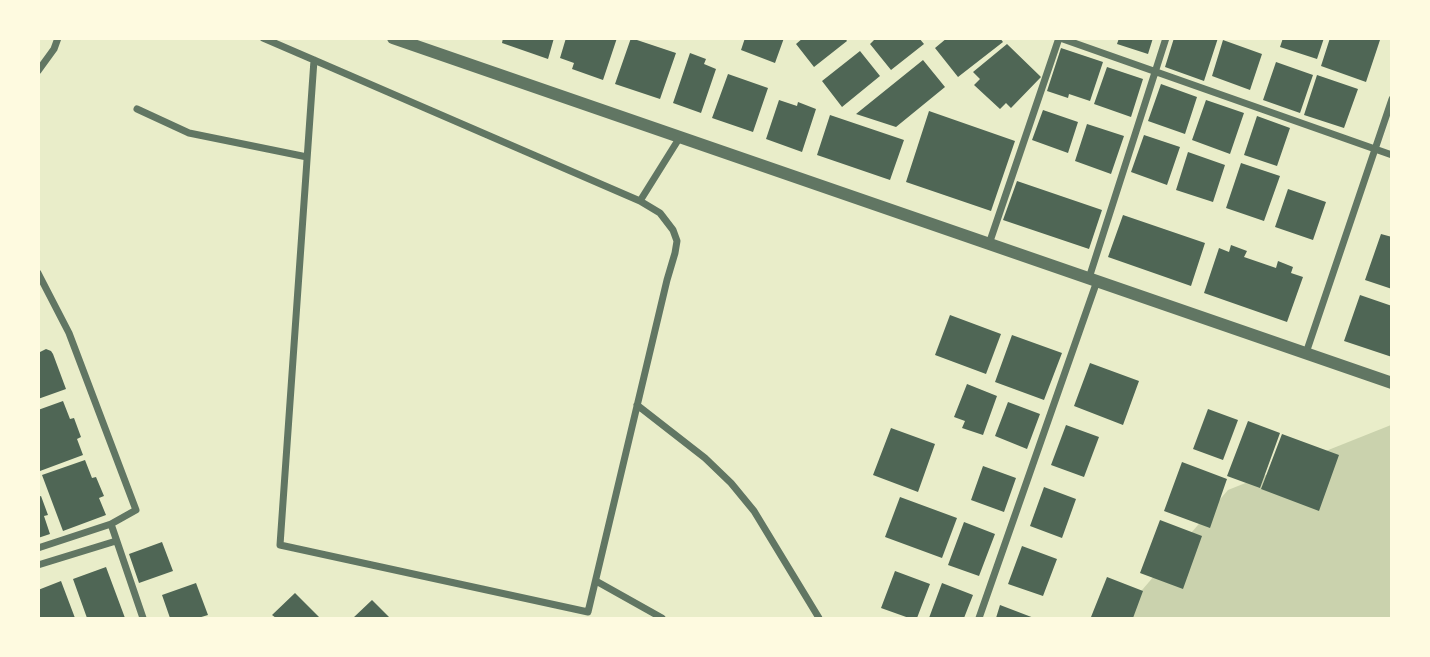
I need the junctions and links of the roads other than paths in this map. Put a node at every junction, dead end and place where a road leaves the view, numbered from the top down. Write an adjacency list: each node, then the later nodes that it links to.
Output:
1 (58, 38): 7 (street)
2 (263, 38): 6 (street)
3 (393, 38): 11 (street)
4 (1060, 38): 8 (street); 16 (street)
5 (1166, 38): 8 (street)
6 (314, 60): 14 (street); 15 (street)
7 (38, 71)
8 (1155, 72): 12 (street); 18 (street)
9 (1391, 99): 12 (street)
10 (137, 109): 14 (street)
11 (680, 137): 15 (street); 16 (street)
12 (1375, 149): 13 (street); 19 (street)
13 (1391, 155)
14 (307, 157): 26 (street)
15 (640, 201): 21 (street)
16 (989, 244): 18 (street)
17 (38, 273): 22 (street)
18 (1093, 280): 19 (street); 30 (street)
19 (1306, 353): 20 (street)
20 (1391, 383)
21 (637, 405): 26 (street); 29 (street)
22 (111, 524): 23 (street); 24 (street)
23 (116, 541): 25 (street); 27 (street)
24 (38, 548)
25 (38, 565)
26 (596, 581): 28 (street)
27 (143, 618)
28 (662, 618)
29 (819, 618)
30 (979, 618)

